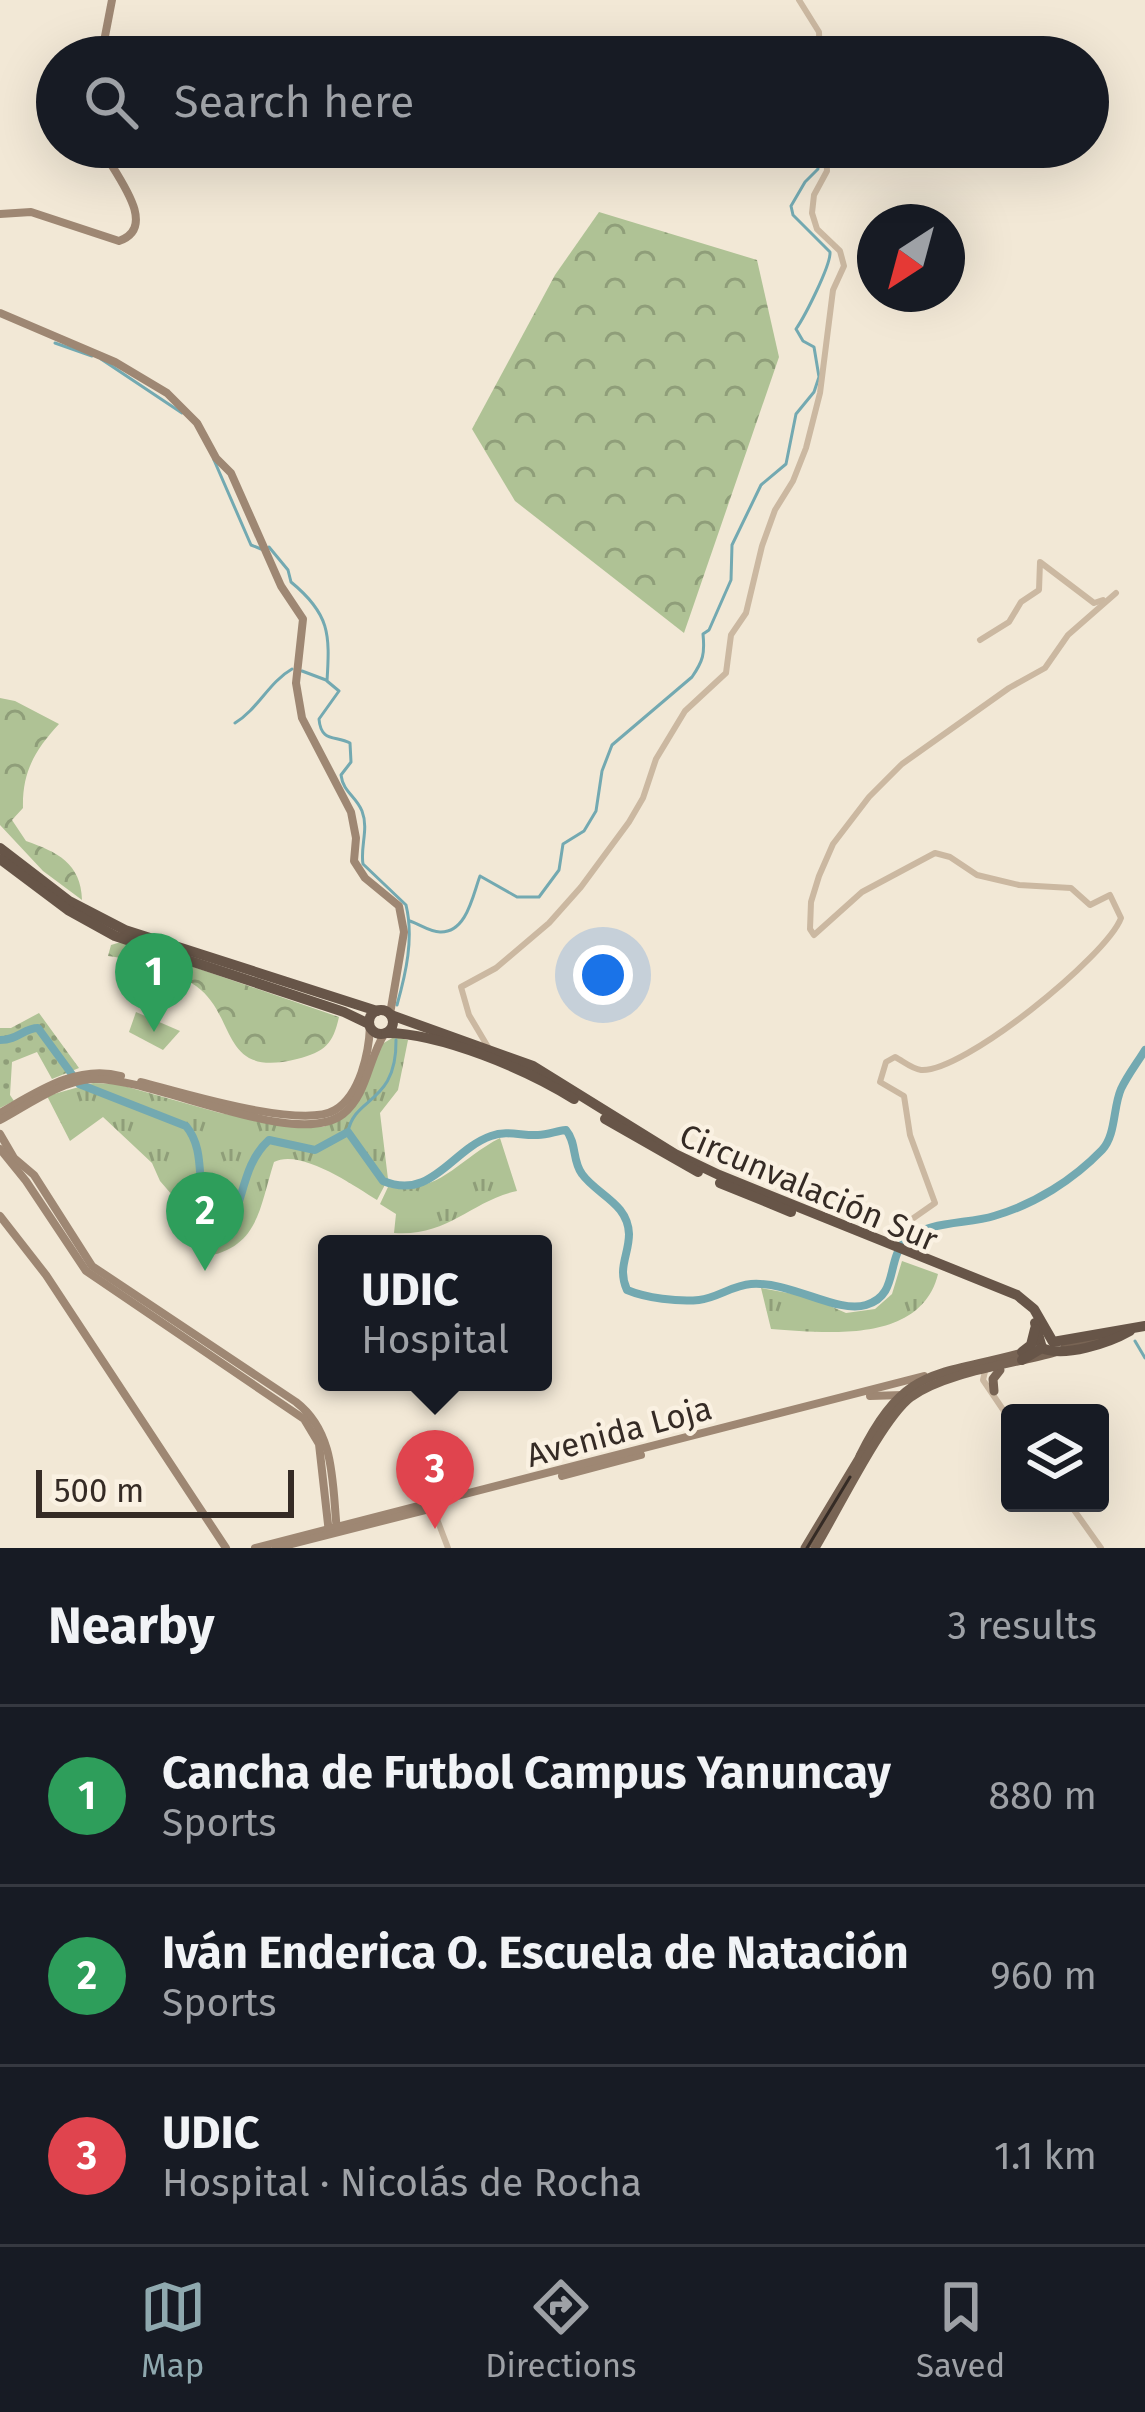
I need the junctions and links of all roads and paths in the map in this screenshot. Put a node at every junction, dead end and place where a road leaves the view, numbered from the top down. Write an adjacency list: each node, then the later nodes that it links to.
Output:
1 (112, 0): 3 (main road)
2 (800, 0): 4 (street)
3 (104, 36)
4 (819, 36)
5 (112, 168): 7 (main road)
6 (827, 168): 15 (street)
7 (0, 214)
8 (0, 313): 12 (main road)
9 (980, 640): 21 (street)
10 (0, 848): 12 (highway, Circunvalación Sur)
11 (0, 859): 13 (highway, Circunvalación Sur)
12 (384, 1012): 13 (highway); 14 (highway); 15 (highway, Circunvalación Sur)
13 (369, 1025): 14 (highway, Circunvalación Sur); 16 (main road)
14 (386, 1033): 16 (main road); 21 (highway, Circunvalación Sur)
15 (476, 1039): 21 (highway, Circunvalación Sur)
16 (83, 1077): 17 (main road)
17 (0, 1116)
18 (0, 1134): 41 (main road)
19 (0, 1149): 41 (main road)
20 (0, 1216): 43 (main road)
21 (892, 1248): 22 (highway, Circunvalación Sur)
22 (1039, 1327): 24 (highway, Circunvalación Sur); 25 (highway); 26 (highway)
23 (1131, 1330): 24 (highway)
24 (1059, 1347): 25 (highway); 26 (main road)
25 (1042, 1348): 26 (highway)
26 (1022, 1356): 27 (main road)
27 (1004, 1362): 28 (main road); 30 (main road); 34 (main road)
28 (968, 1364): 29 (main road); 30 (street)
29 (953, 1367): 31 (main road); 33 (main road)
30 (984, 1370): 32 (main road); 34 (street)
31 (925, 1376): 36 (main road); 39 (main road, Avenida Loja)
32 (965, 1376): 33 (main road); 34 (main road)
33 (916, 1391): 36 (main road); 38 (main road)
34 (991, 1391): 37 (street)
35 (877, 1394): 36 (main road); 39 (main road, Avenida Loja)
36 (896, 1402): 38 (main road); 47 (main road)
37 (1001, 1405)
38 (855, 1480): 48 (main road)
39 (432, 1505): 41 (main road, Avenida Loja); 46 (street)
40 (1077, 1512): 49 (street)
41 (333, 1530): 42 (main road, Avenida Loja)
42 (291, 1544): 44 (main road, Avenida Loja); 45 (main road, Avenida Loja)
43 (226, 1548)
44 (254, 1548)
45 (276, 1548)
46 (448, 1548)
47 (805, 1548)
48 (815, 1548)
49 (1103, 1548)

